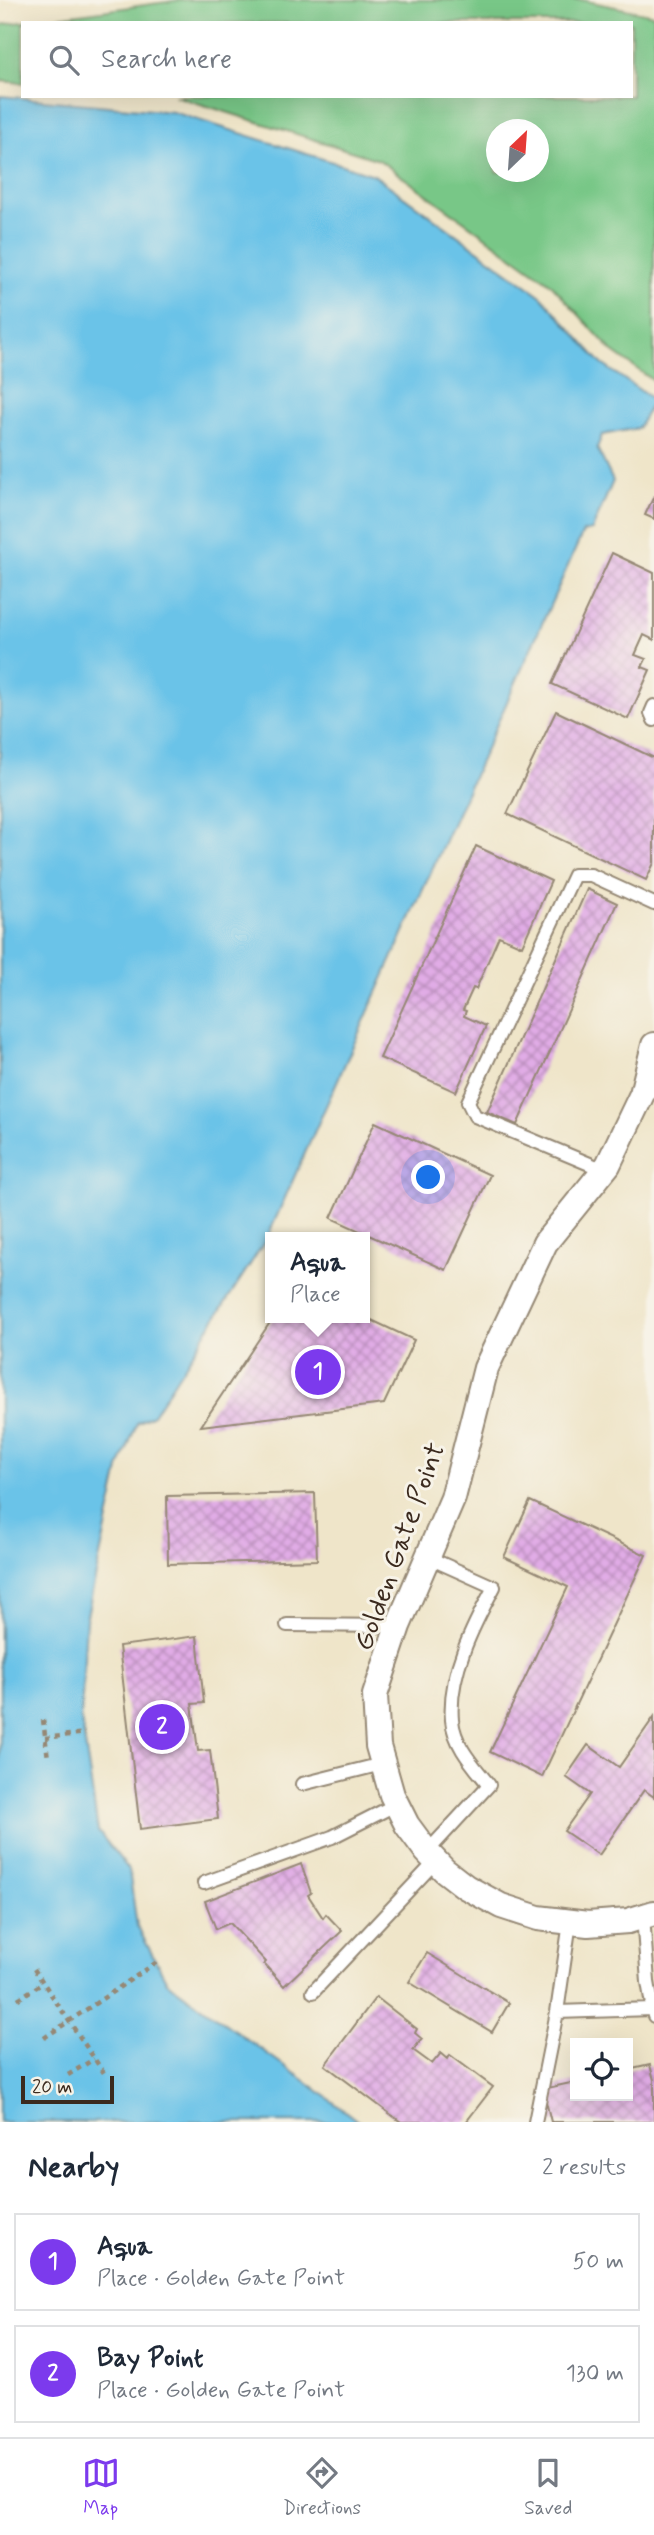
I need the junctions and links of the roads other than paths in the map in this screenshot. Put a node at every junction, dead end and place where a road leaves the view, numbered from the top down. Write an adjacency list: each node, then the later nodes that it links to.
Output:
1 (654, 706): 2 (lane)
2 (654, 720)
3 (654, 904): 5 (lane)
4 (654, 1045): 5 (street, Golden Gate Point)
5 (604, 1170): 6 (street, Golden Gate Point)
6 (427, 1557): 8 (street, Golden Gate Point); 12 (lane)
7 (287, 1625): 8 (lane)
8 (398, 1626): 9 (street, Golden Gate Point)
9 (382, 1764): 10 (lane); 11 (street, Golden Gate Point)
10 (302, 1784)
11 (397, 1804): 12 (street, Golden Gate Point); 13 (lane)
12 (431, 1857): 15 (street, Golden Gate Point); 16 (lane)
13 (204, 1883)
14 (649, 1915): 15 (street, Golden Gate Point); 18 (lane)
15 (570, 1922): 17 (lane)
16 (313, 1992)
17 (557, 2012): 18 (lane); 19 (lane)
18 (653, 2013)
19 (536, 2122)

